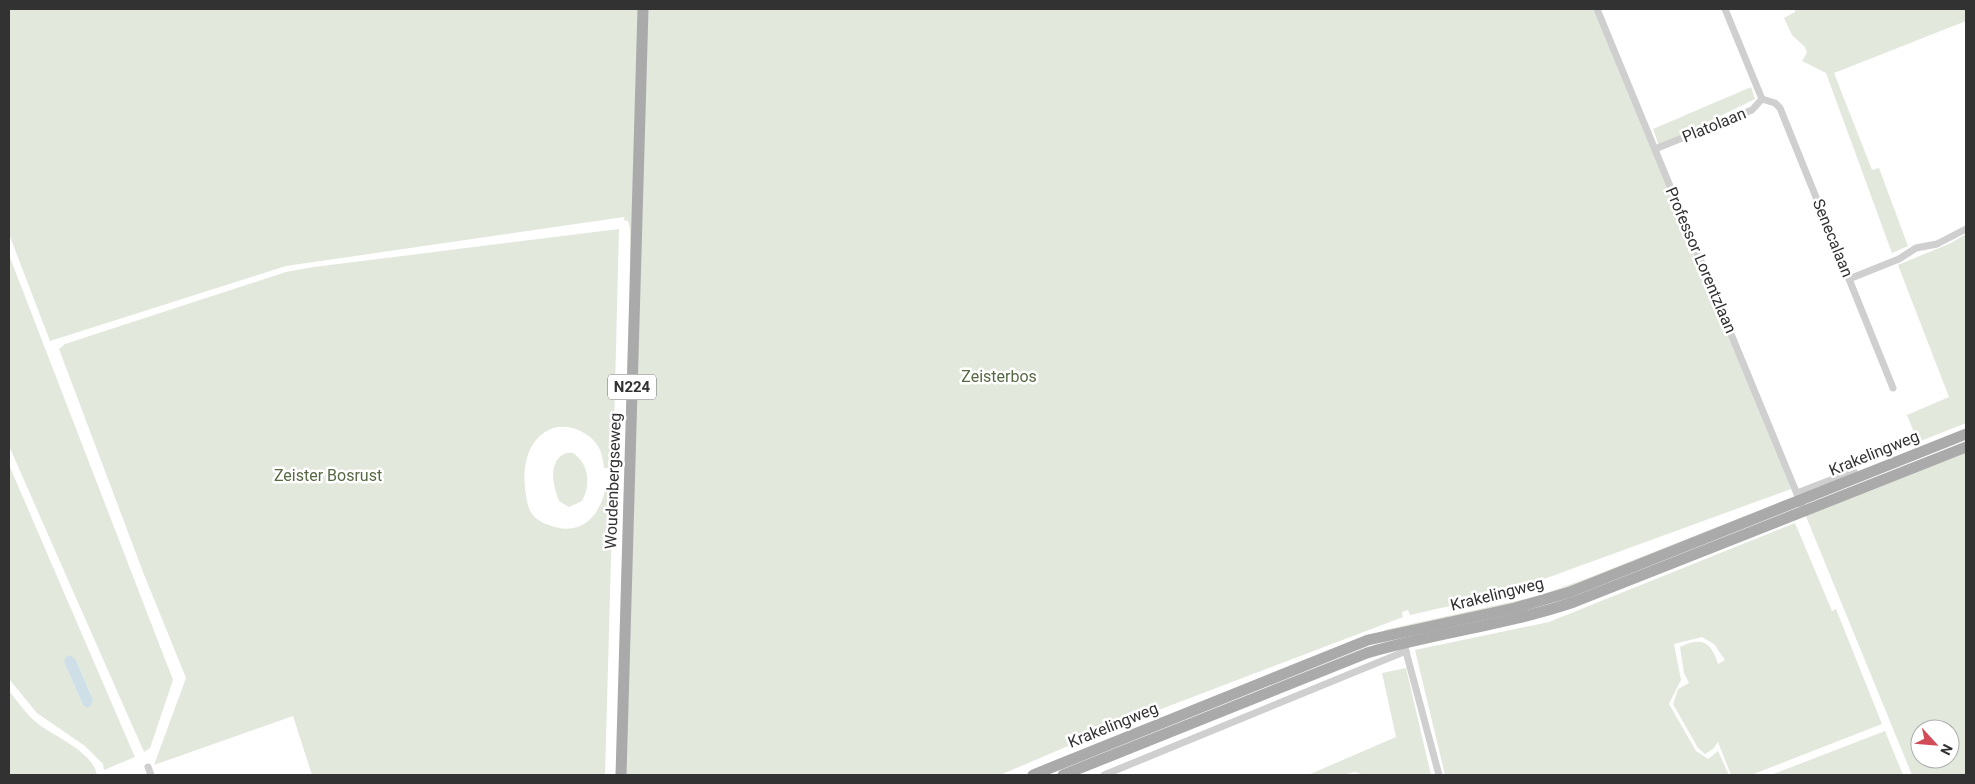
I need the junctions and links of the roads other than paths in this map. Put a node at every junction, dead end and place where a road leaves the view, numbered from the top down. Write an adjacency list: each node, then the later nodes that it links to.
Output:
1 (644, 9): 16 (main road, Woudenbergseweg / N224)
2 (1597, 9): 5 (street, Professor Lorentzlaan)
3 (1725, 9): 4 (street, Platolaan)
4 (1762, 99): 5 (street, Platolaan); 7 (street, Senecalaan)
5 (1655, 149): 12 (street, Professor Lorentzlaan)
6 (1966, 229): 7 (street)
7 (1849, 279): 8 (street, Senecalaan)
8 (1893, 388)
9 (1966, 434): 12 (main road, Krakelingweg)
10 (1966, 447): 12 (main road, Krakelingweg)
11 (1854, 471): 12 (street, Krakelingweg)
12 (1800, 502): 13 (main road, Krakelingweg)
13 (1405, 642): 17 (main road, Krakelingweg); 18 (main road, Krakelingweg); 19 (street, Krakelingweg); 20 (street)
14 (148, 767): 15 (street)
15 (151, 775)
16 (621, 775)
17 (1033, 775)
18 (1063, 775)
19 (1104, 775)
20 (1439, 775)

